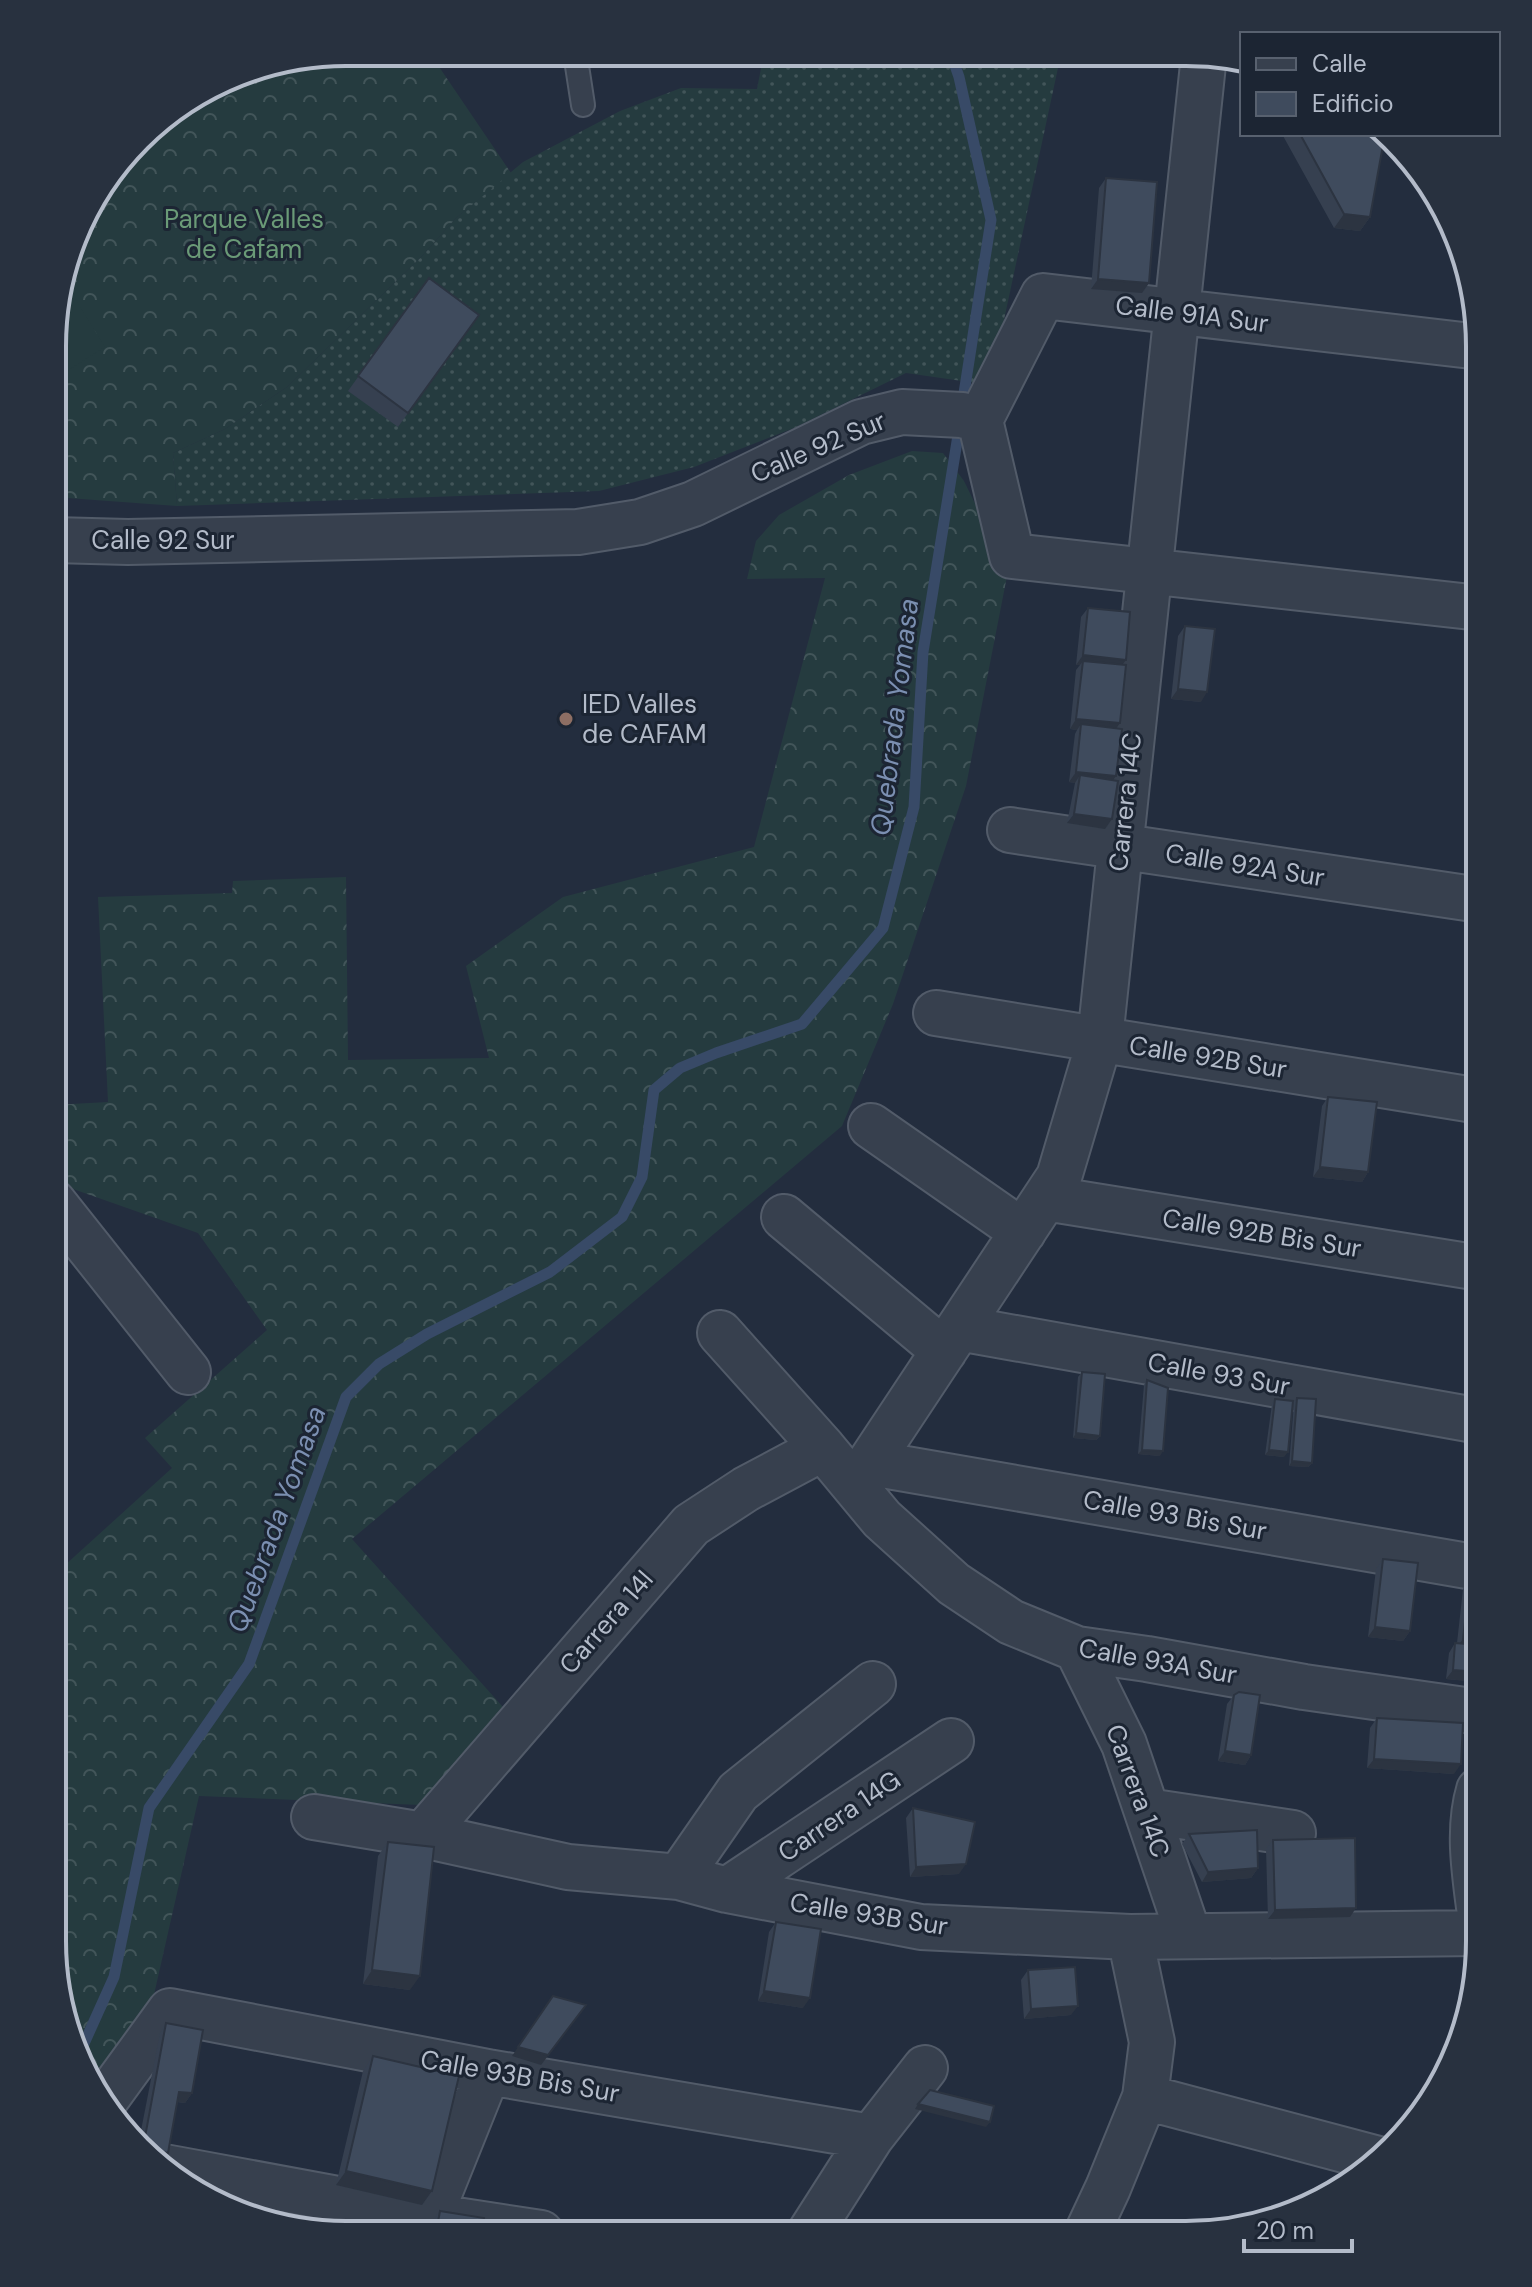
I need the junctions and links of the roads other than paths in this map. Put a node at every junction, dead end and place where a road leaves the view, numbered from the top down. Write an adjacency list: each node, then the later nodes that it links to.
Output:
1 (577, 66): 3 (lane)
2 (1203, 67): 4 (street, Carrera 14C)
3 (583, 105)
4 (1177, 312): 5 (street, Calle 91A Sur); 6 (street, Calle 91A Sur); 8 (street, Carrera 14C)
5 (1466, 345)
6 (971, 418): 7 (street, Calle 92 Sur); 8 (street)
7 (66, 540)
8 (1150, 571): 9 (street); 11 (street, Carrera 14C)
9 (1466, 606)
10 (1010, 830): 11 (street, Calle 92A Sur)
11 (1121, 847): 12 (street, Calle 92A Sur); 14 (street, Carrera 14C)
12 (1466, 898)
13 (936, 1013): 14 (street, Calle 92B Sur)
14 (1100, 1039): 15 (street, Calle 92B Sur); 17 (street, Carrera 14C)
15 (1466, 1099)
16 (871, 1126): 17 (street, Calle 92B Bis Sur)
17 (1034, 1215): 20 (street, Calle 92B Bis Sur); 22 (street, Carrera 14C)
18 (784, 1217): 22 (street, Calle 93 Sur)
19 (66, 1218): 23 (street)
20 (1465, 1266)
21 (720, 1333): 25 (street, Calle 93A Sur)
22 (952, 1340): 24 (street, Calle 93 Sur); 26 (street, Carrera 14C)
23 (188, 1372)
24 (1465, 1419)
25 (823, 1448): 26 (street, Calle 93A Sur); 35 (street, Carrera 14I)
26 (863, 1474): 27 (street, Calle 93 Bis Sur); 28 (street, Calle 93A Sur)
27 (1465, 1566)
28 (1077, 1649): 30 (street, Calle 93A Sur); 32 (street, Carrera 14C)
29 (873, 1684): 36 (street)
30 (1465, 1710)
31 (951, 1741): 37 (street, Carrera 14G)
32 (1147, 1811): 34 (street); 39 (street, Carrera 14C)
33 (314, 1817): 35 (street, Calle 93B Sur)
34 (1293, 1833)
35 (423, 1835): 36 (street, Calle 93B Sur)
36 (679, 1877): 37 (street, Calle 93B Sur)
37 (727, 1890): 40 (street, Calle 93B Sur)
38 (1465, 1933): 39 (street, Calle 93B Sur)
39 (1189, 1936): 40 (street, Calle 93B Sur)
40 (1130, 1937): 44 (street)
41 (925, 2068): 45 (street)
42 (488, 2072): 43 (street, Calle 93B Bis Sur); 45 (street, Calle 93B Bis Sur); 49 (street)
43 (111, 2092)
44 (1145, 2097): 46 (street); 51 (street)
45 (871, 2137): 50 (street)
46 (1366, 2156)
47 (191, 2173): 48 (street)
48 (414, 2221)
49 (429, 2221)
50 (817, 2221)
51 (1093, 2221)

